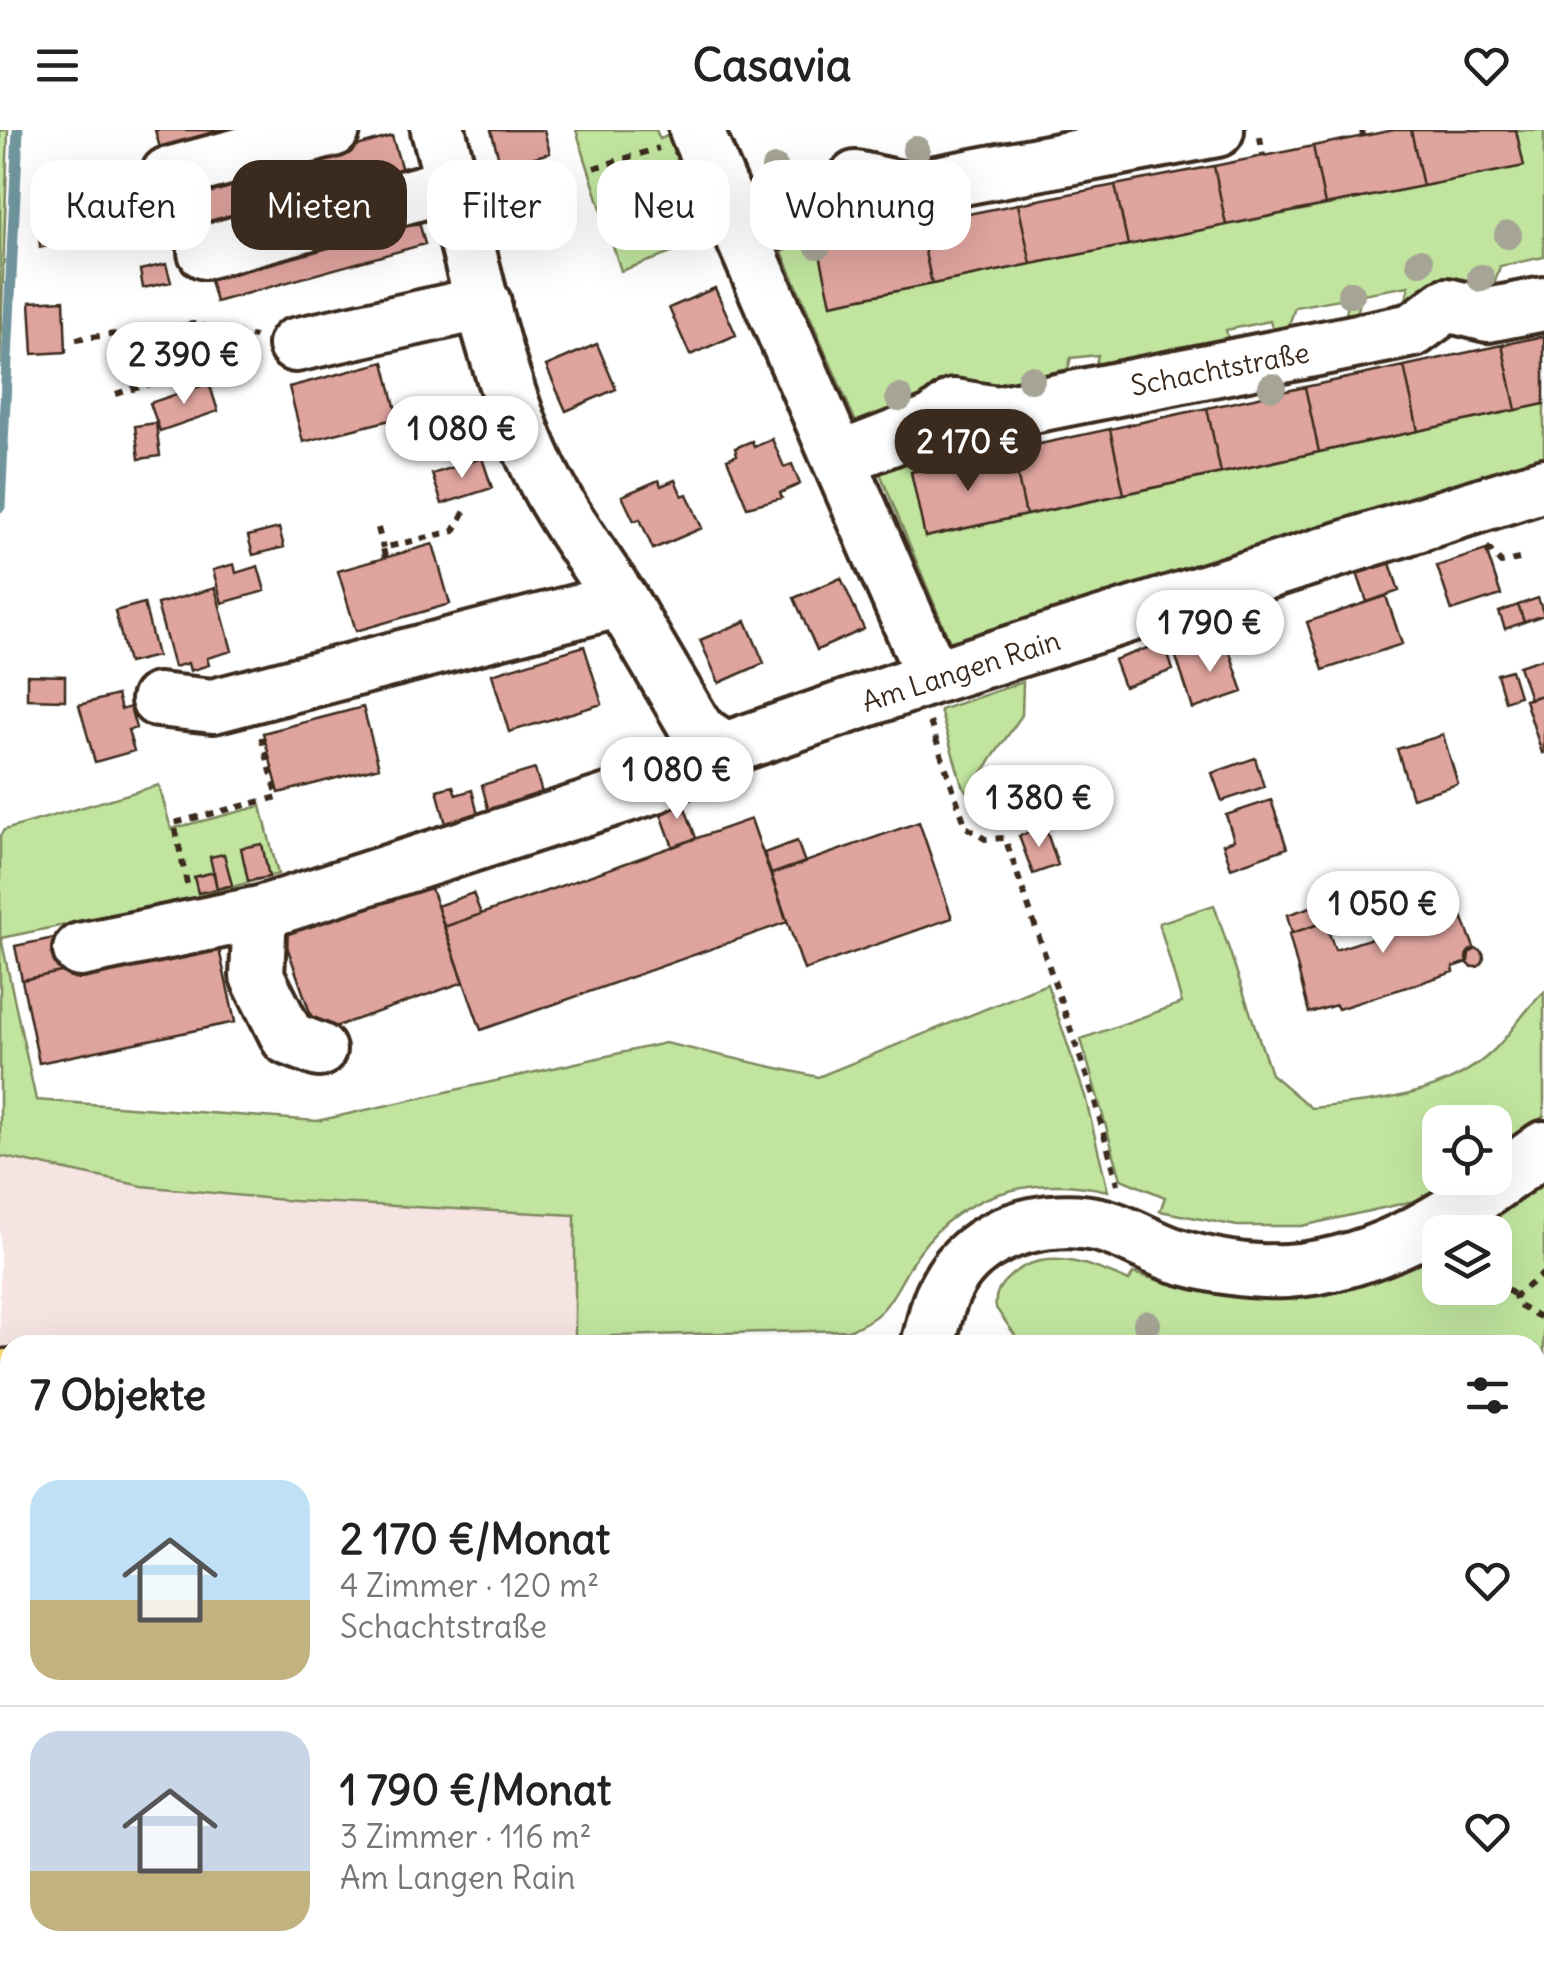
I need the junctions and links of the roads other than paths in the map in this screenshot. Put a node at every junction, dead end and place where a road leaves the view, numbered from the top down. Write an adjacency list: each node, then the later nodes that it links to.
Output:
1 (332, 130): 6 (street)
2 (438, 130): 5 (street)
3 (1217, 130): 8 (street)
4 (697, 133): 8 (street)
5 (446, 160)
6 (211, 162)
7 (427, 191): 10 (street)
8 (742, 234): 14 (street)
9 (470, 250): 11 (street)
10 (205, 252)
11 (484, 302): 13 (street); 16 (street)
12 (1544, 304): 14 (street, Schachtstraße)
13 (295, 345)
14 (839, 459): 17 (street)
15 (1544, 485): 17 (street, Am Langen Rain)
16 (621, 600): 18 (street); 19 (street)
17 (931, 698): 19 (street, Am Langen Rain)
18 (158, 700)
19 (725, 748): 20 (street, Am Langen Rain)
20 (260, 913): 21 (street, Am Langen Rain); 22 (street)
21 (80, 950)
22 (318, 1050)
23 (1544, 1148): 24 (street)
24 (930, 1335)

